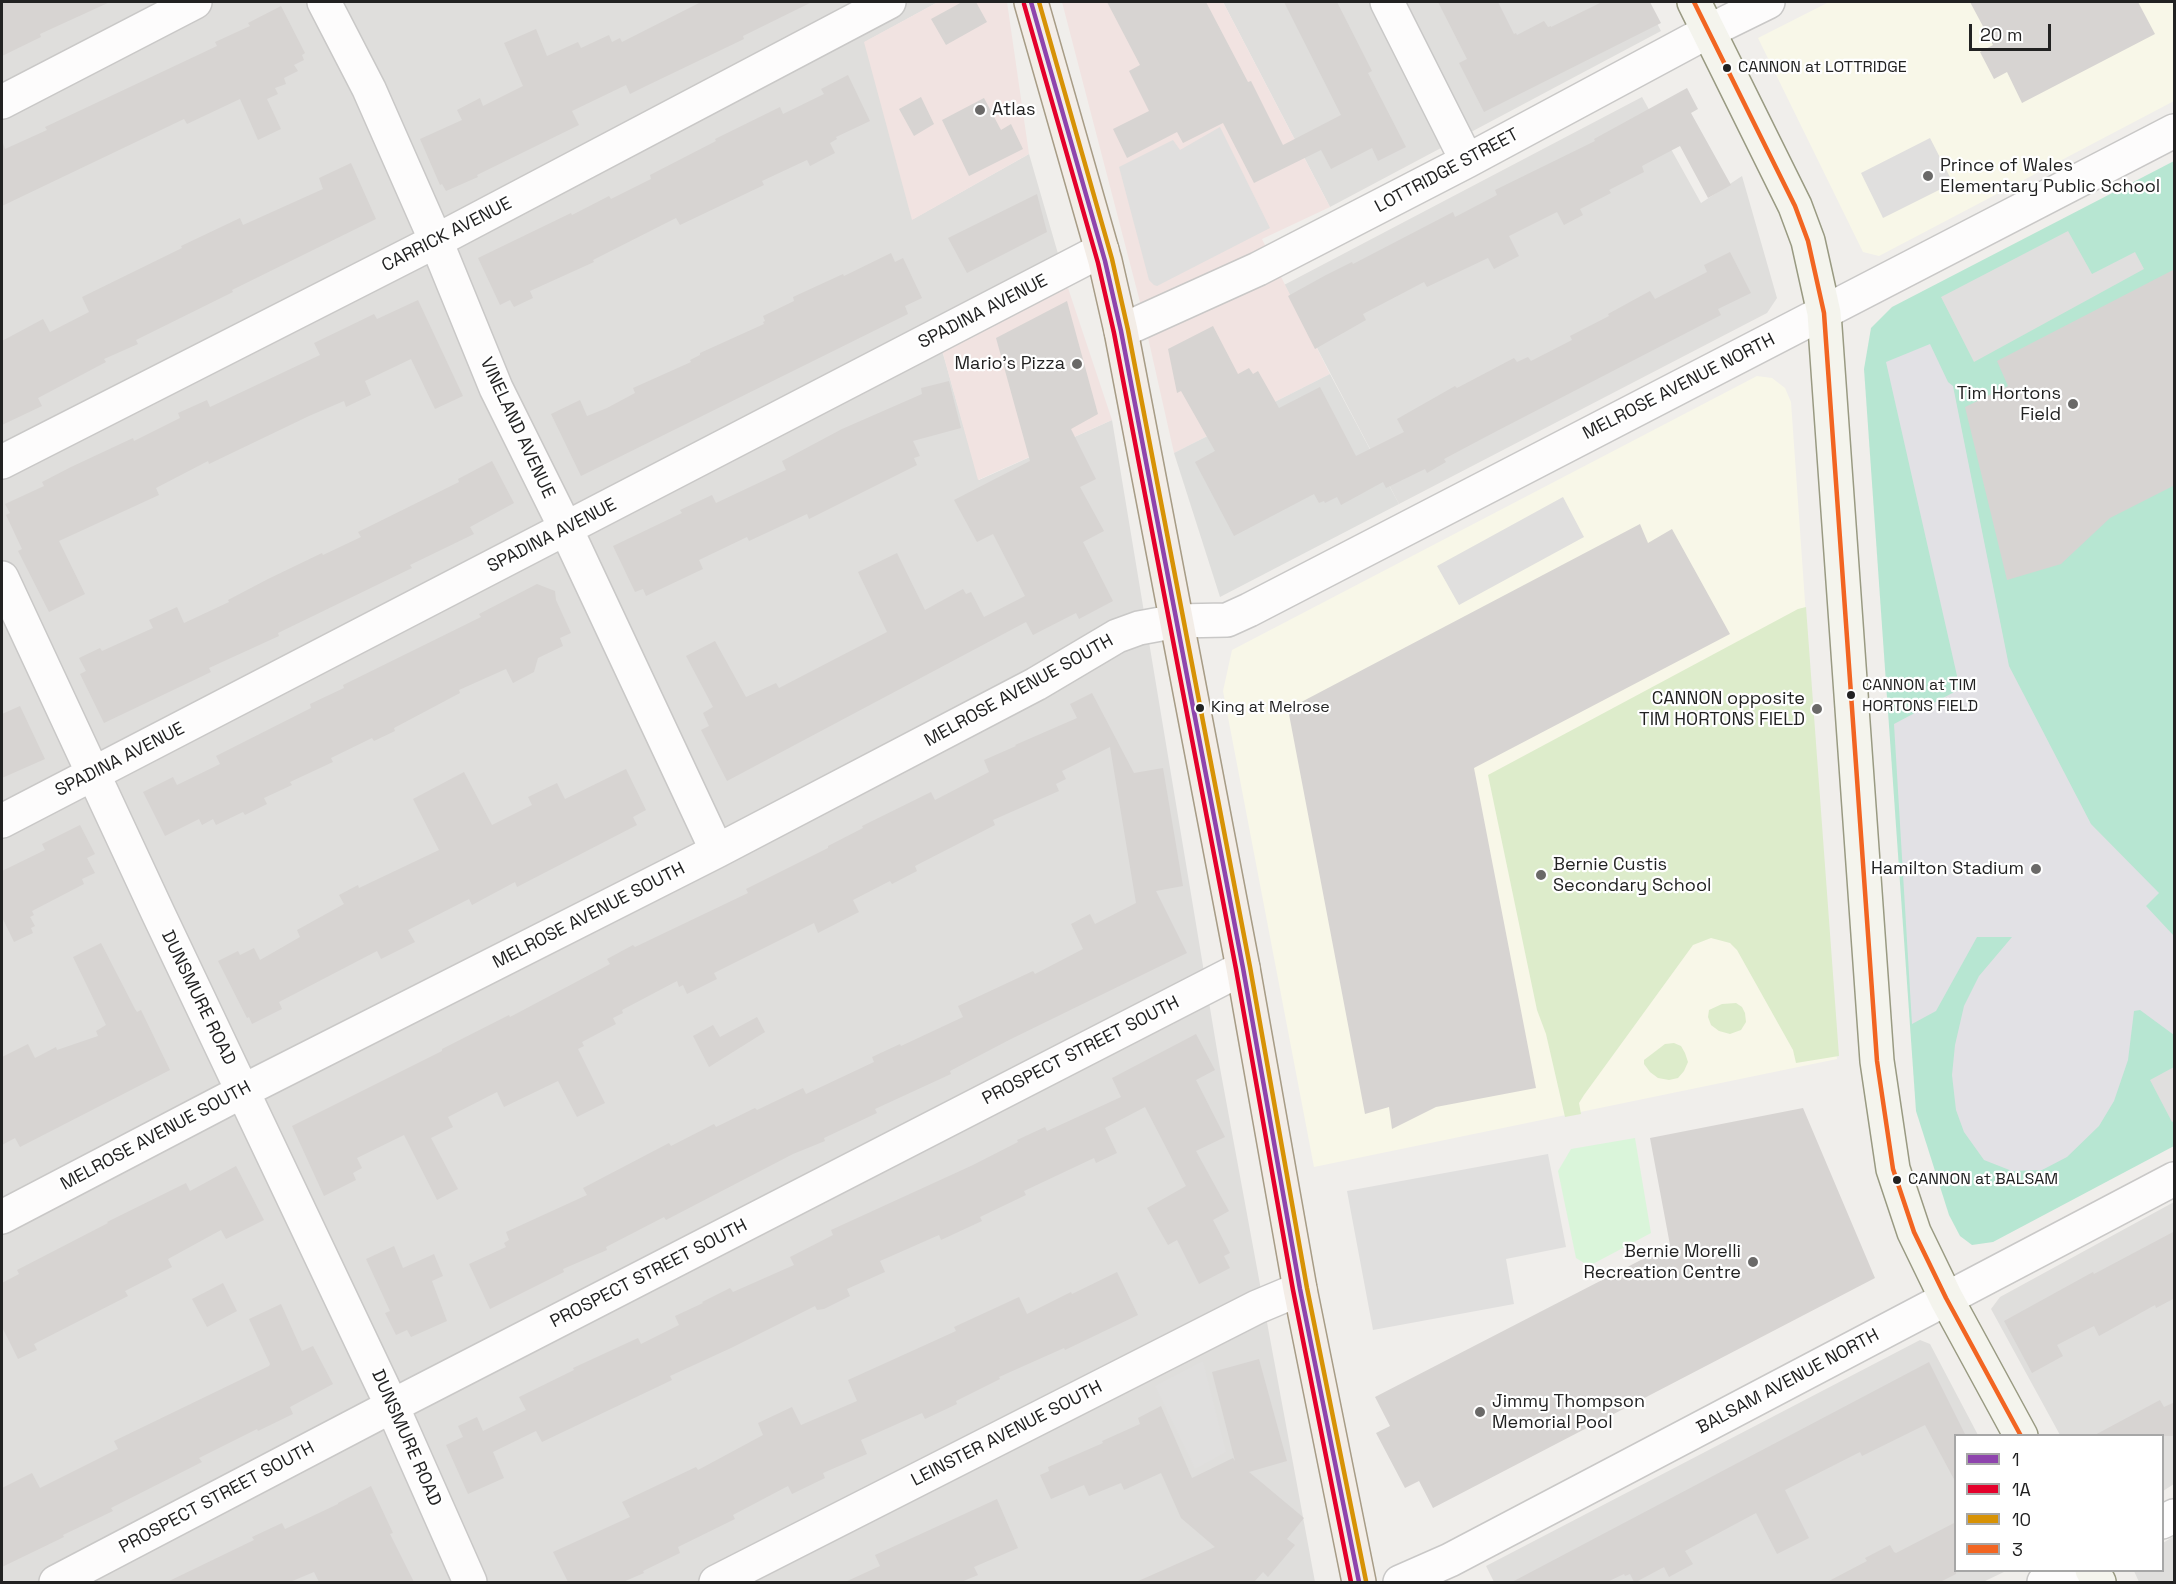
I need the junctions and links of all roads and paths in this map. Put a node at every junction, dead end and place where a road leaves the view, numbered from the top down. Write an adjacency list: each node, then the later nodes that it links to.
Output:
1 (195, 2): 9 (street)
2 (324, 2): 12 (street, VINELAND AVENUE)
3 (889, 2): 12 (street, CARRICK AVENUE)
4 (1031, 2): 13 (main road)
5 (1387, 2): 11 (street)
6 (1694, 2): 8 (main road)
7 (1768, 2): 8 (street, LOTTRIDGE STREET)
8 (1709, 31): 11 (street, LOTTRIDGE STREET); 14 (main road)
9 (2, 102)
10 (2175, 131): 14 (street, MELROSE AVENUE NORTH)
11 (1467, 161): 15 (street, LOTTRIDGE STREET)
12 (436, 241): 16 (street, CARRICK AVENUE); 17 (street, VINELAND AVENUE)
13 (1102, 250): 15 (main road); 17 (street, SPADINA AVENUE)
14 (1824, 313): 19 (street, MELROSE AVENUE NORTH); 28 (main road)
15 (1121, 332): 19 (main road)
16 (2, 462)
17 (566, 529): 20 (street, SPADINA AVENUE); 22 (street, VINELAND AVENUE)
18 (2, 578): 20 (street, DUNSMURE ROAD)
19 (1177, 621): 22 (street, MELROSE AVENUE SOUTH); 23 (main road)
20 (93, 774): 21 (street, SPADINA AVENUE); 24 (street, DUNSMURE ROAD)
21 (2, 821)
22 (717, 851): 24 (street, MELROSE AVENUE SOUTH)
23 (1243, 968): 27 (main road); 29 (street, PROSPECT STREET SOUTH)
24 (243, 1091): 26 (street, MELROSE AVENUE SOUTH); 29 (street, DUNSMURE ROAD)
25 (2175, 1179): 28 (street, BALSAM AVENUE NORTH)
26 (2, 1217)
27 (1300, 1288): 34 (street, LEINSTER AVENUE SOUTH); 35 (main road)
28 (1946, 1298): 30 (main road); 36 (street, BALSAM AVENUE NORTH)
29 (392, 1406): 32 (street, PROSPECT STREET SOUTH); 33 (street, DUNSMURE ROAD)
30 (2020, 1434)
31 (2063, 1572): 37 (street)
32 (56, 1582)
33 (470, 1582)
34 (716, 1582)
35 (1359, 1582)
36 (1400, 1582)
37 (2044, 1582)

